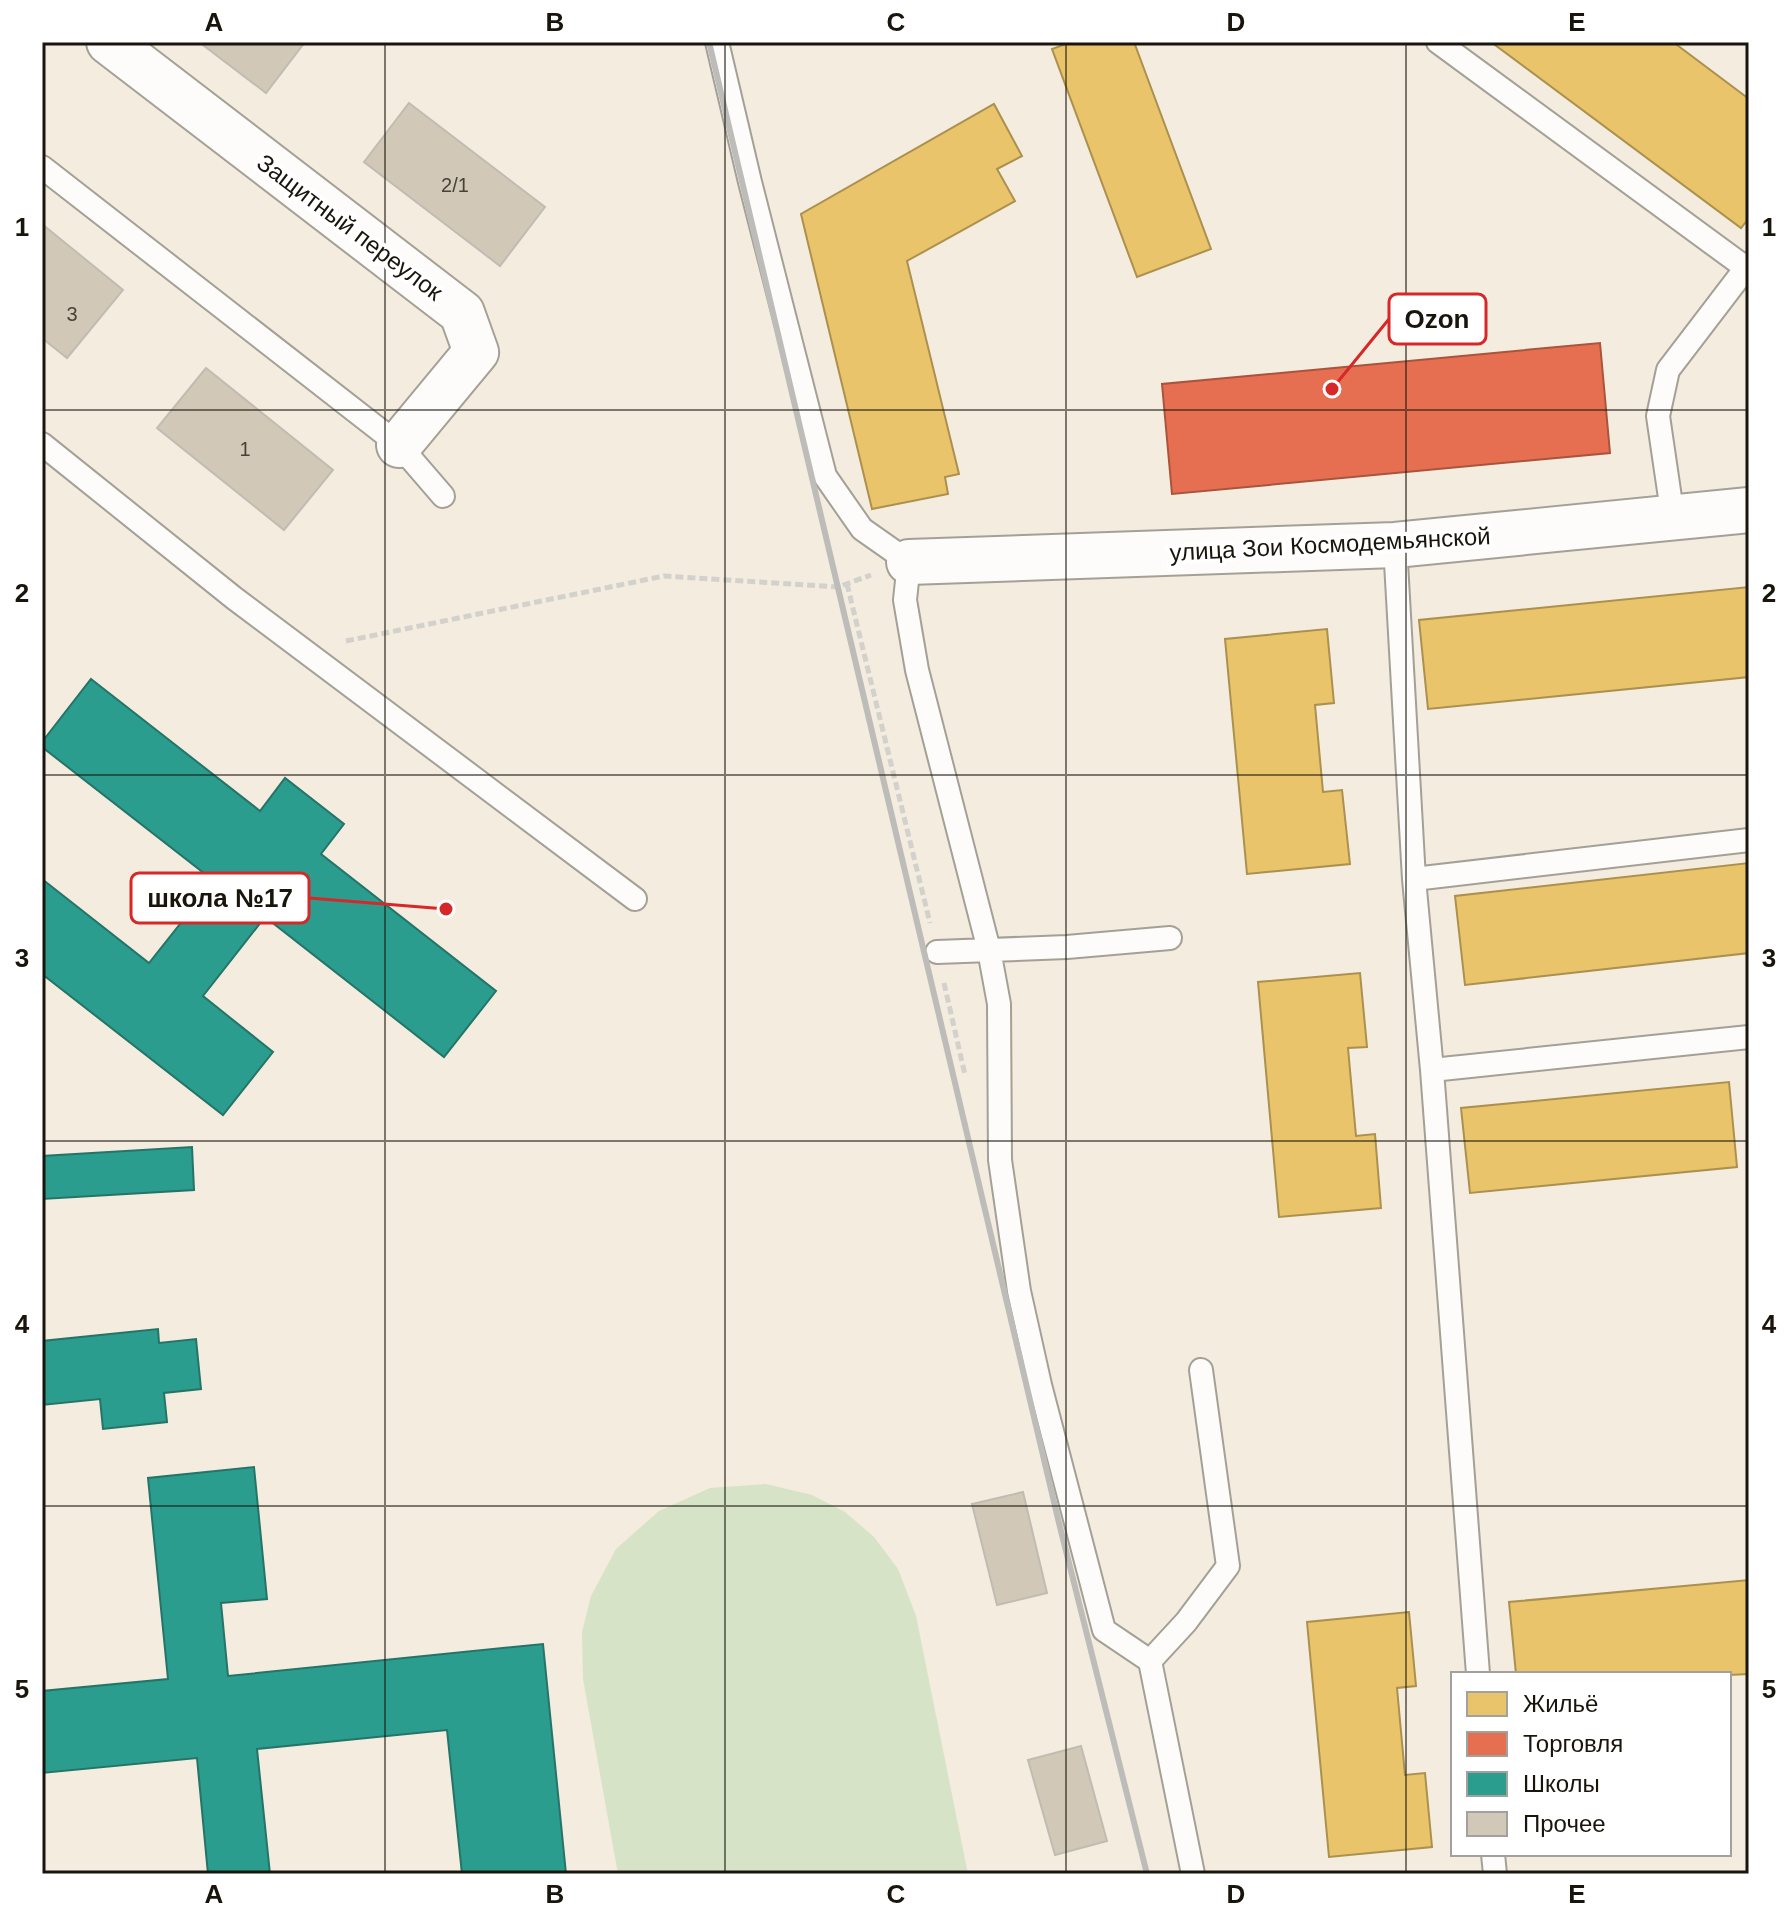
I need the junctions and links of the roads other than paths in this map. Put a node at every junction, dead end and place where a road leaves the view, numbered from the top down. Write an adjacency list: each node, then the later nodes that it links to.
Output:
1 (109, 42): 7 (street, Защитный переулок)
2 (717, 42): 12 (lane)
3 (1438, 42): 5 (lane)
4 (42, 167): 7 (lane)
5 (1747, 266): 10 (lane)
6 (42, 444): 15 (lane)
7 (399, 445): 8 (lane)
8 (443, 496)
9 (1749, 510): 10 (street, улица Зои Космодемьянской)
10 (1673, 518): 11 (street, улица Зои Космодемьянской)
11 (1395, 545): 12 (street, улица Зои Космодемьянской); 14 (lane)
12 (909, 562): 17 (lane)
13 (1749, 840): 14 (lane)
14 (1414, 879): 20 (lane)
15 (635, 899)
16 (1170, 938): 17 (lane)
17 (989, 950): 18 (lane); 22 (lane)
18 (937, 952)
19 (1749, 1037): 20 (lane)
20 (1432, 1070): 23 (lane)
21 (1201, 1370): 22 (lane)
22 (1150, 1661): 24 (lane)
23 (1478, 1672)
24 (1193, 1874)

